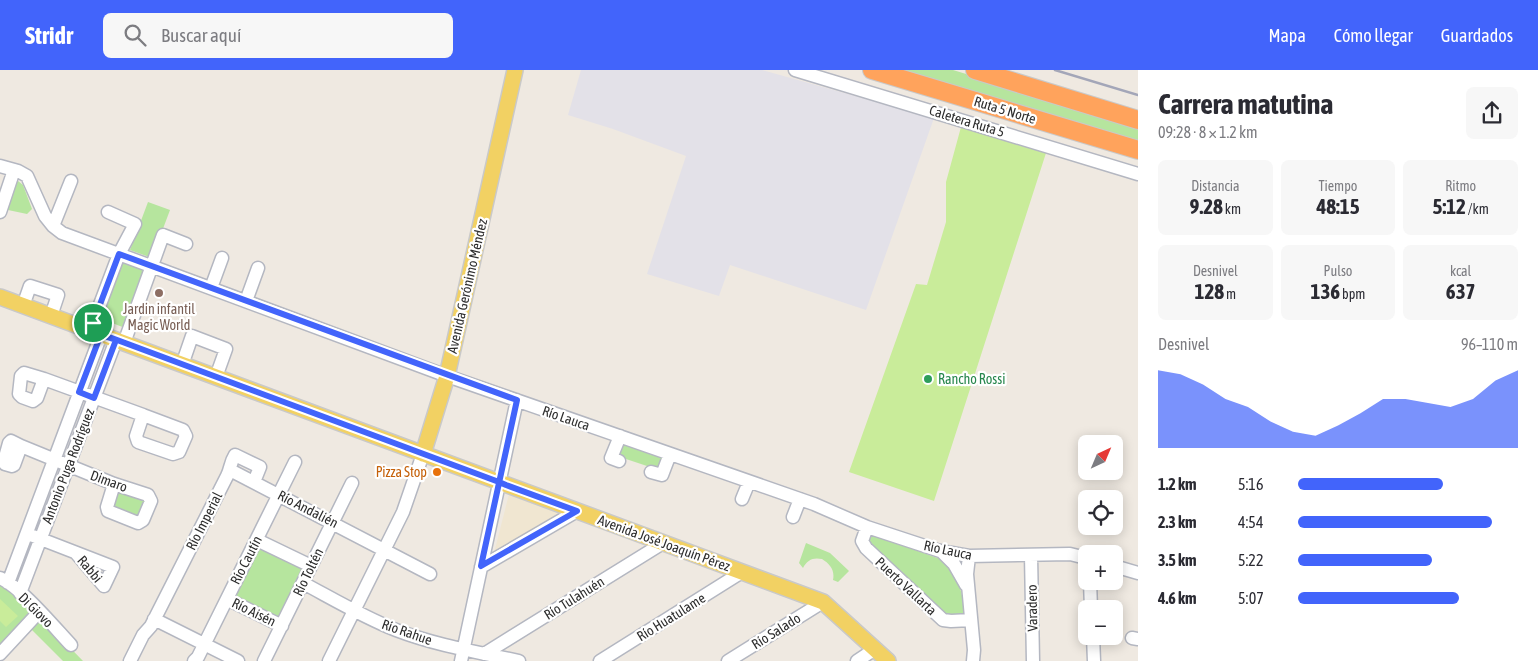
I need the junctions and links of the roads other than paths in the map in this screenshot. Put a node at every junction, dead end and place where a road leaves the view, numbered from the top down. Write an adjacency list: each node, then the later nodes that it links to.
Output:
1 (515, 70): 27 (main road, Avenida Gerónimo Méndez)
2 (795, 70): 8 (street, Caletera Ruta 5)
3 (872, 70): 6 (highway, Ruta 5 Norte)
4 (975, 70): 5 (highway)
5 (1138, 120)
6 (1138, 150)
7 (7, 167): 10 (street); 11 (street); 13 (street)
8 (1138, 174)
9 (71, 181): 13 (street)
10 (0, 204)
11 (0, 212)
12 (108, 212): 15 (street, Antonio Puga Rodríguez)
13 (53, 226): 15 (street, Río Lauca)
14 (186, 244): 17 (street, Antonio Puga Rodríguez)
15 (119, 254): 17 (street, Río Lauca); 24 (street, Antonio Puga Rodríguez)
16 (222, 258): 19 (street)
17 (152, 266): 19 (street, Río Lauca); 25 (street, Antonio Puga Rodríguez)
18 (258, 268): 21 (street)
19 (211, 288): 21 (street, Río Lauca)
20 (0, 297): 22 (main road, Avenida José Joaquín Pérez)
21 (246, 301): 27 (street, Río Lauca)
22 (23, 306): 23 (main road, Avenida José Joaquín Pérez); 23 (street)
23 (51, 316): 24 (main road, Avenida José Joaquín Pérez)
24 (96, 333): 25 (main road, Avenida José Joaquín Pérez); 30 (street, Antonio Puga Rodríguez)
25 (120, 342): 26 (main road, Avenida José Joaquín Pérez); 31 (street, Antonio Puga Rodríguez)
26 (182, 364): 28 (main road, Avenida José Joaquín Pérez); 28 (street)
27 (447, 376): 32 (street, Río Lauca); 36 (main road, Avenida Gerónimo Méndez)
28 (216, 377): 36 (main road, Avenida José Joaquín Pérez)
29 (44, 379): 30 (street)
30 (79, 392): 31 (street); 38 (street, Antonio Puga Rodríguez)
31 (94, 398): 33 (street); 41 (street, Antonio Puga Rodríguez)
32 (517, 400): 34 (street, Río Lauca); 44 (street)
33 (143, 415)
34 (620, 436): 37 (street, Río Lauca); 39 (street)
35 (20, 446): 38 (street, Dimaro)
36 (424, 454): 44 (main road, Avenida José Joaquín Pérez); 59 (street, Avenida Gerónimo Méndez)
37 (670, 454): 43 (street); 45 (street, Río Lauca)
38 (54, 460): 41 (street, Dimaro); 55 (street, Antonio Puga Rodríguez)
39 (619, 461)
40 (295, 462): 48 (street, Río Cautín)
41 (68, 466): 47 (street, Dimaro); 56 (street, Antonio Puga Rodríguez)
42 (230, 470): 48 (street, Río Andalién); 80 (street, Río Imperial)
43 (651, 472)
44 (499, 482): 51 (main road, Avenida José Joaquín Pérez); 66 (street)
45 (749, 482): 49 (street); 50 (street, Río Lauca)
46 (352, 483): 53 (street, Río Toltén)
47 (114, 484): 47 (street, Dimaro)
48 (279, 494): 53 (street, Río Andalién); 57 (street, Río Cautín)
49 (742, 499)
50 (800, 499): 52 (street); 54 (street, Río Lauca)
51 (577, 511): 58 (main road, Avenida José Joaquín Pérez); 66 (street)
52 (794, 517)
53 (333, 522): 59 (street, Río Andalién); 65 (street, Río Toltén)
54 (867, 527): 60 (street, Río Lauca); 79 (street, Puerto Vallarta)
55 (26, 533): 56 (street, Rabbi); 71 (street, Antonio Puga Rodríguez)
56 (40, 539): 61 (street, Rabbi); 73 (street, Antonio Puga Rodríguez)
57 (257, 540): 65 (street); 75 (street, Río Cautín)
58 (663, 543): 68 (main road, Avenida José Joaquín Pérez); 87 (street, Río Tulahuén)
59 (385, 550): 70 (street, Río Andalién); 77 (street, Avenida Gerónimo Méndez)
60 (940, 551): 62 (street, Río Lauca); 74 (street)
61 (76, 553)
62 (969, 556): 63 (street, Río Lauca); 74 (street)
63 (1031, 556): 64 (street, Río Lauca); 101 (street, Varadero)
64 (1078, 556)
65 (311, 566): 72 (street, Río Toltén)
66 (481, 566): 88 (street)
67 (1123, 569): 69 (street)
68 (742, 572): 76 (main road, Avenida José Joaquín Pérez); 97 (street, Río Huatulame)
69 (1138, 573)
70 (430, 574)
71 (4, 580): 73 (street, Di Giovo)
72 (303, 582): 77 (street, Río Rahue); 81 (street, Río Toltén)
73 (20, 593): 78 (street, Di Giovo)
74 (969, 594): 79 (street)
75 (227, 599): 81 (street, Río Aisén); 82 (street, Río Cautín)
76 (823, 602): 85 (main road, Avenida José Joaquín Pérez); 98 (street, Río Salado)
77 (354, 610): 88 (street, Río Rahue); 91 (street, Avenida Gerónimo Méndez)
78 (39, 612): 83 (street, Di Giovo); 86 (street)
79 (971, 620): 89 (street)
80 (153, 622): 82 (street); 92 (street, Río Imperial); 93 (street, Río Imperial)
81 (282, 626): 95 (street, Río Toltén)
82 (204, 644): 90 (street, Río Cautín); 94 (street)
83 (71, 645)
84 (1093, 645): 102 (street)
85 (876, 649): 99 (street); 100 (main road, Avenida José Joaquín Pérez)
86 (0, 654)
87 (484, 654): 88 (street, Río Rahue); 96 (street, Río Rahue)
88 (462, 655)
89 (975, 659)
90 (197, 660)
91 (332, 660)
92 (130, 661)
93 (139, 661)
94 (238, 661)
95 (264, 661)
96 (519, 661)
97 (600, 661)
98 (728, 661)
99 (857, 661)
100 (888, 661)
101 (1033, 661)
102 (1094, 661)

